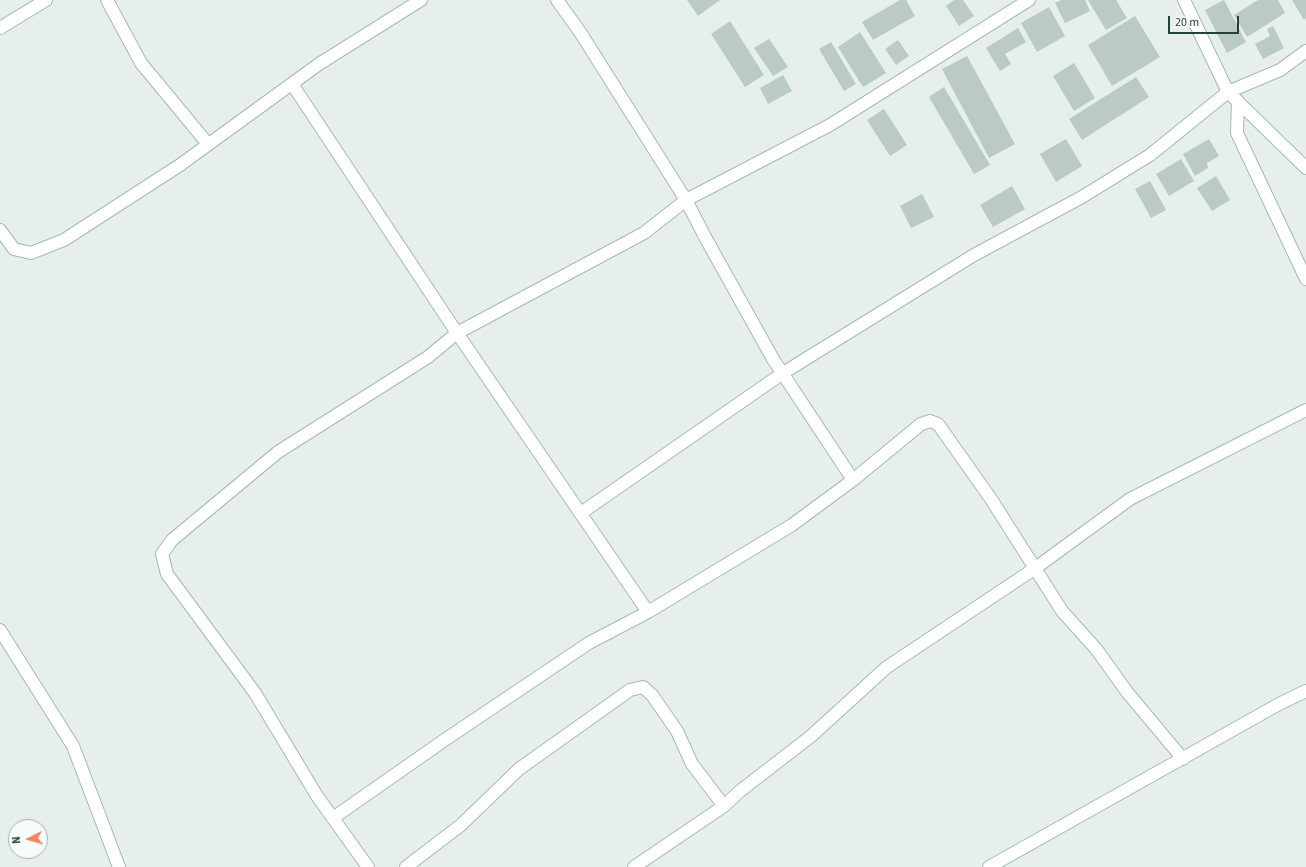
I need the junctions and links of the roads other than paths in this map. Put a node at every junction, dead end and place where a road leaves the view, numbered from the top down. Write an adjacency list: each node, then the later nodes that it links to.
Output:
1 (46, 0): 7 (street)
2 (107, 0): 12 (street)
3 (421, 0): 9 (street)
4 (557, 0): 14 (street)
5 (1029, 0): 14 (street)
6 (1184, 0): 10 (street)
7 (0, 28)
8 (1306, 51): 10 (street)
9 (292, 84): 12 (street); 17 (street)
10 (1228, 92): 11 (street); 18 (street)
11 (1238, 101): 13 (street); 16 (street)
12 (208, 144): 15 (street)
13 (1306, 168)
14 (686, 200): 17 (street); 18 (street)
15 (0, 230)
16 (1306, 279)
17 (457, 333): 21 (street); 28 (street)
18 (783, 373): 20 (street); 21 (street)
19 (1306, 410): 22 (street)
20 (853, 480): 22 (street); 23 (street)
21 (581, 513): 23 (street)
22 (1034, 569): 26 (street); 27 (street)
23 (648, 612): 28 (street)
24 (0, 630): 29 (street)
25 (1306, 691): 26 (street)
26 (1183, 759): 33 (street)
27 (724, 806): 31 (street); 32 (street)
28 (333, 818): 30 (street)
29 (119, 867)
30 (368, 867)
31 (406, 867)
32 (634, 867)
33 (989, 867)

